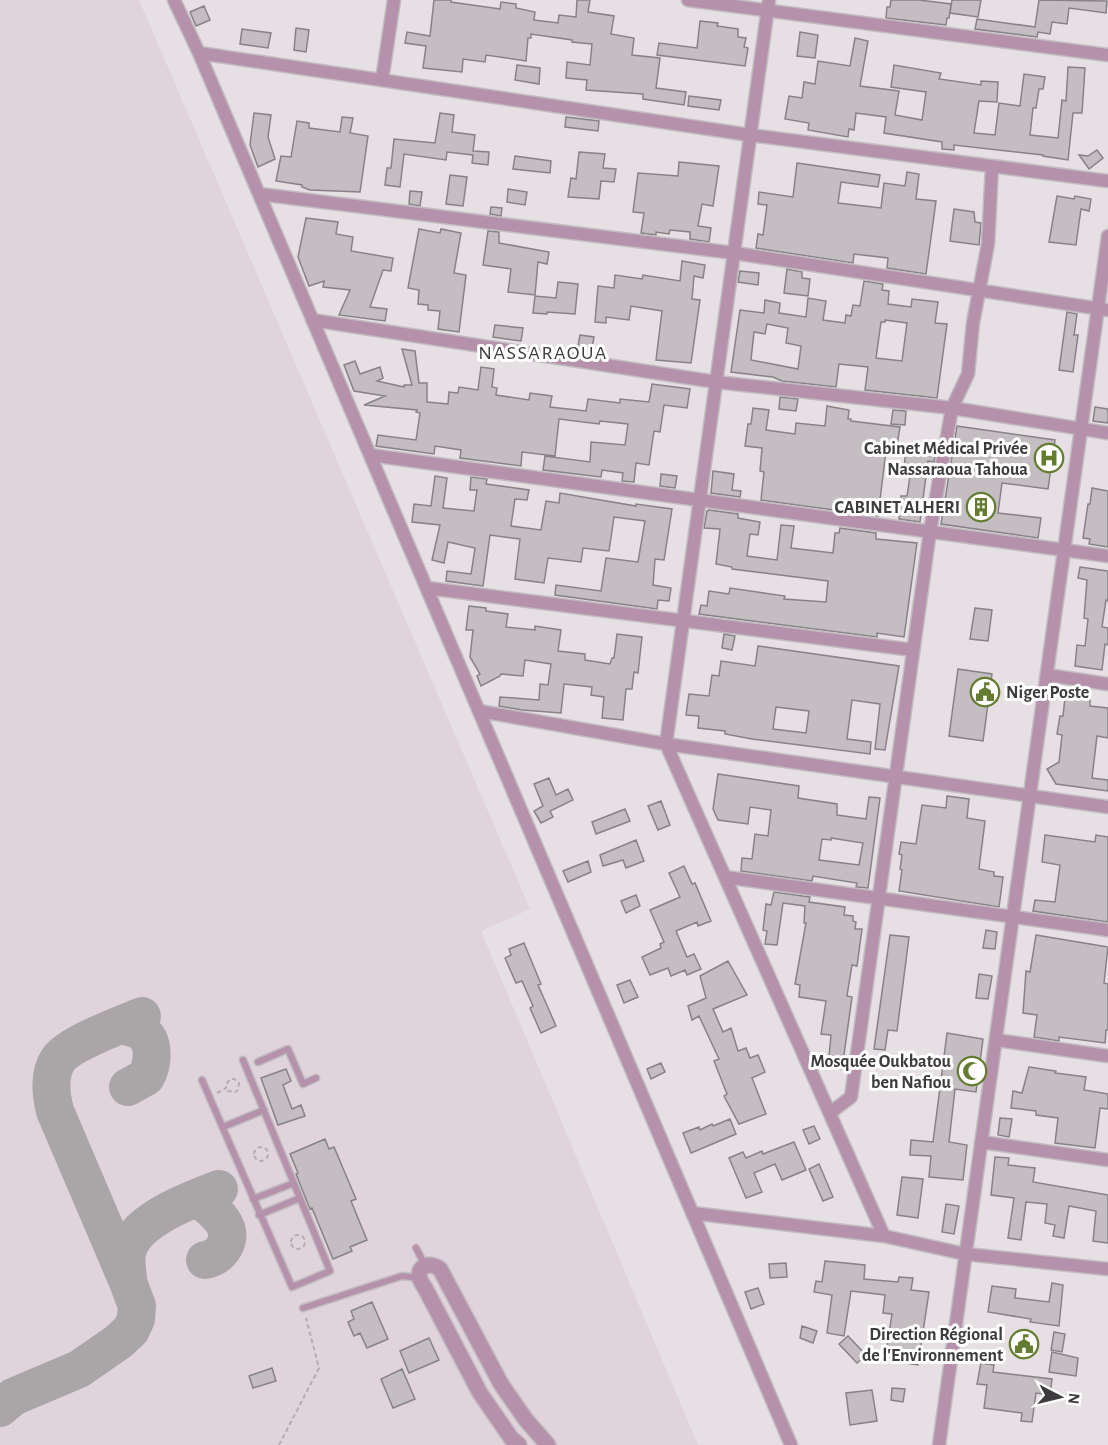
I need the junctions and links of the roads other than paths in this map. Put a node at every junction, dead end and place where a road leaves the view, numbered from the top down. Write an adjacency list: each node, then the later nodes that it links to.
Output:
1 (174, 0): 5 (street)
2 (394, 0): 7 (street)
3 (688, 0): 4 (street)
4 (768, 6): 6 (street); 8 (street)
5 (199, 53): 7 (street); 11 (street)
6 (1108, 55)
7 (382, 80): 8 (street)
8 (750, 135): 9 (street); 13 (street)
9 (992, 167): 10 (street); 14 (street)
10 (1108, 181)
11 (259, 194): 13 (street); 16 (street)
12 (1108, 236): 15 (street)
13 (734, 253): 14 (street); 17 (street)
14 (978, 291): 15 (street); 18 (street)
15 (1103, 309): 19 (street)
16 (312, 320): 17 (street); 21 (street)
17 (716, 382): 18 (street); 22 (street)
18 (952, 408): 19 (street); 23 (street)
19 (1082, 429): 20 (street); 24 (street)
20 (1108, 433)
21 (370, 455): 22 (street); 26 (street)
22 (699, 500): 23 (street); 27 (street)
23 (930, 531): 24 (street); 28 (street)
24 (1064, 549): 25 (street); 29 (street)
25 (1108, 556)
26 (427, 588): 27 (street); 31 (street)
27 (683, 621): 28 (street); 32 (street)
28 (913, 650): 33 (street)
29 (1047, 675): 30 (street); 34 (street)
30 (1108, 684)
31 (479, 711): 32 (street); 54 (street)
32 (666, 744): 33 (street); 36 (street)
33 (895, 777): 34 (street); 37 (street)
34 (1029, 796): 35 (street); 38 (street)
35 (1108, 807)
36 (725, 878): 37 (street); 47 (street)
37 (878, 898): 38 (street); 47 (street)
38 (1013, 916): 39 (street); 40 (street)
39 (1108, 930)
40 (996, 1040): 41 (street); 49 (street)
41 (1108, 1056)
42 (243, 1060): 46 (lane)
43 (258, 1062): 44 (lane)
44 (316, 1078)
45 (202, 1080): 48 (lane)
46 (264, 1110): 48 (lane); 51 (lane)
47 (830, 1113): 56 (street)
48 (223, 1127): 52 (lane)
49 (981, 1142): 50 (street); 58 (street)
50 (1108, 1160)
51 (294, 1183): 52 (lane); 53 (lane)
52 (253, 1199): 55 (lane)
53 (300, 1199): 55 (lane); 55 (lane)
54 (692, 1213): 56 (street); 64 (street)
55 (260, 1215)
56 (884, 1236): 58 (street)
57 (417, 1248): 60 (lane)
58 (965, 1254): 59 (street); 65 (street)
59 (1108, 1269)
60 (422, 1272): 61 (lane); 62 (street); 63 (street)
61 (303, 1308)
62 (519, 1445)
63 (548, 1445)
64 (790, 1445)
65 (939, 1445)

